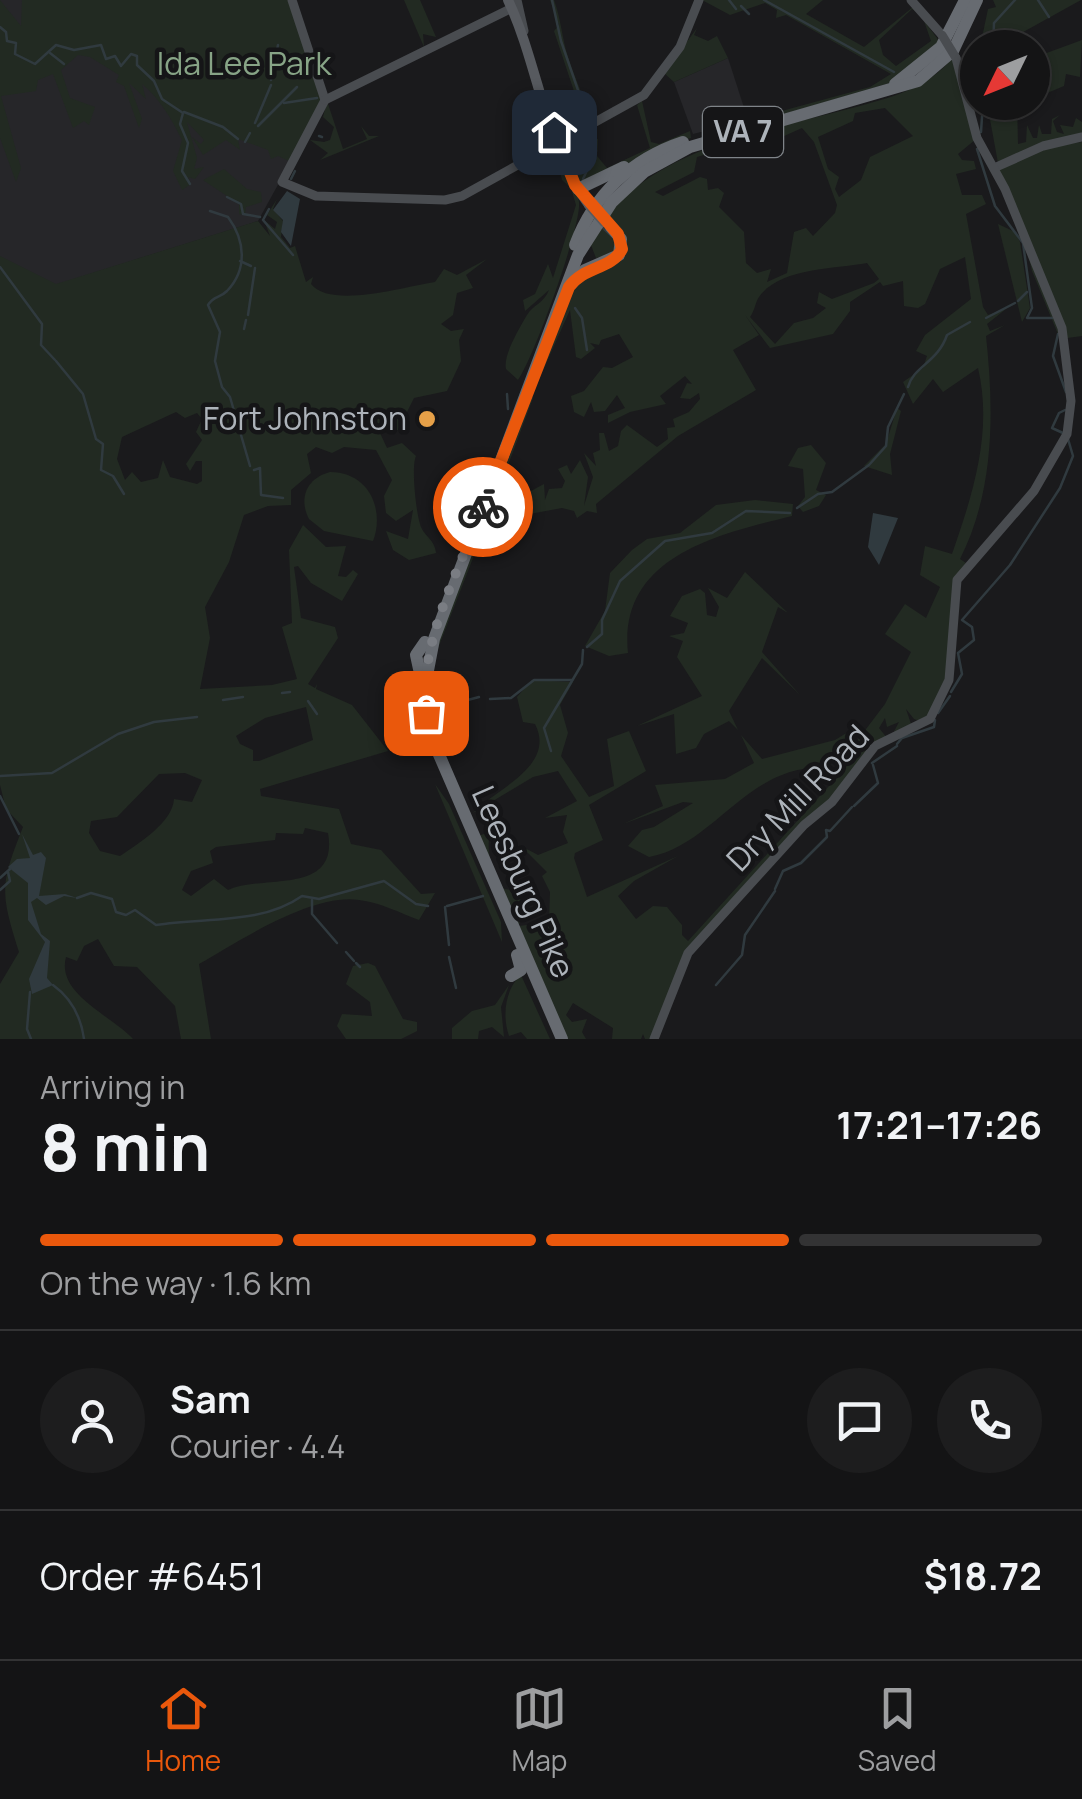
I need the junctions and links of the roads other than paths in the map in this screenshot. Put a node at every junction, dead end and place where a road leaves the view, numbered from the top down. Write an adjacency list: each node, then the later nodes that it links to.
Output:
1 (292, 0): 7 (street)
2 (700, 0): 9 (street)
3 (911, 0): 11 (street, Dry Mill Road, bridge)
4 (965, 0): 10 (highway, VA 7)
5 (978, 0): 15 (highway, Leesburg Pike / VA 7)
6 (514, 6): 7 (street); 9 (main road)
7 (325, 100): 9 (street)
8 (1082, 137): 11 (street)
9 (558, 145): 12 (main road)
10 (649, 156): 12 (highway); 13 (highway, VA 7)
11 (994, 168): 25 (street, Dry Mill Road)
12 (576, 187): 13 (highway)
13 (587, 207): 14 (main road, bridge); 17 (highway); 19 (highway)
14 (608, 224): 15 (highway); 16 (highway)
15 (590, 233): 16 (highway, Leesburg Pike / VA 7)
16 (553, 322): 17 (highway, Leesburg Pike / VA 7)
17 (531, 380): 18 (highway, Leesburg Pike / VA 7)
18 (487, 498): 19 (highway); 20 (highway, Leesburg Pike / VA 7)
19 (452, 558): 20 (highway)
20 (426, 656): 21 (highway, Leesburg Pike / VA 7); 24 (highway, Leesburg Pike / VA 7)
21 (514, 948): 22 (highway); 23 (highway, Leesburg Pike / VA 7)
22 (511, 976)
23 (554, 1039)
24 (562, 1039)
25 (654, 1039)

